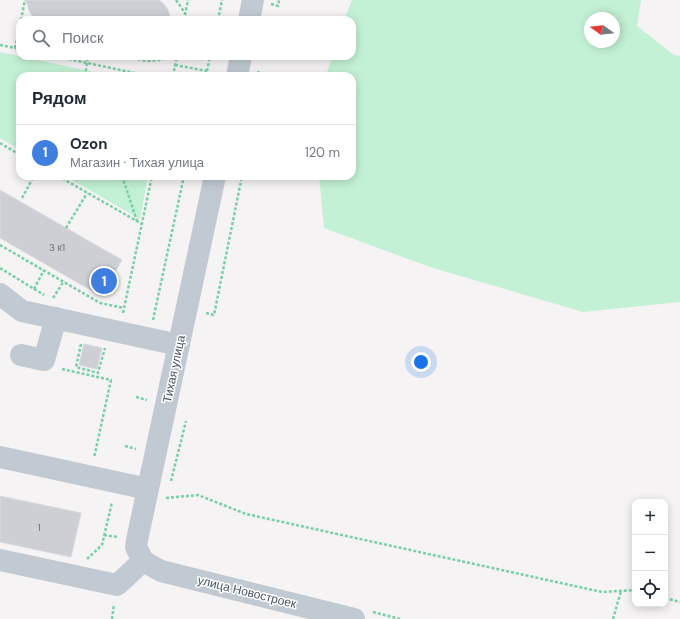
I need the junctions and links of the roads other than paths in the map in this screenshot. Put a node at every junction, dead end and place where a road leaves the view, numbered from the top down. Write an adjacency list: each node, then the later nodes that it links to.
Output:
1 (253, 0): 2 (street)
2 (250, 16)
3 (240, 60): 4 (street)
4 (237, 72)
5 (214, 180): 8 (street, Тихая улица)
6 (0, 294): 7 (street)
7 (54, 309): 8 (street); 9 (street)
8 (179, 345): 11 (street, Тихая улица)
9 (21, 355)
10 (0, 457): 11 (street)
11 (157, 490): 13 (street, Тихая улица)
12 (0, 560): 13 (street)
13 (143, 561): 14 (street, улица Новостроек)
14 (362, 615)

